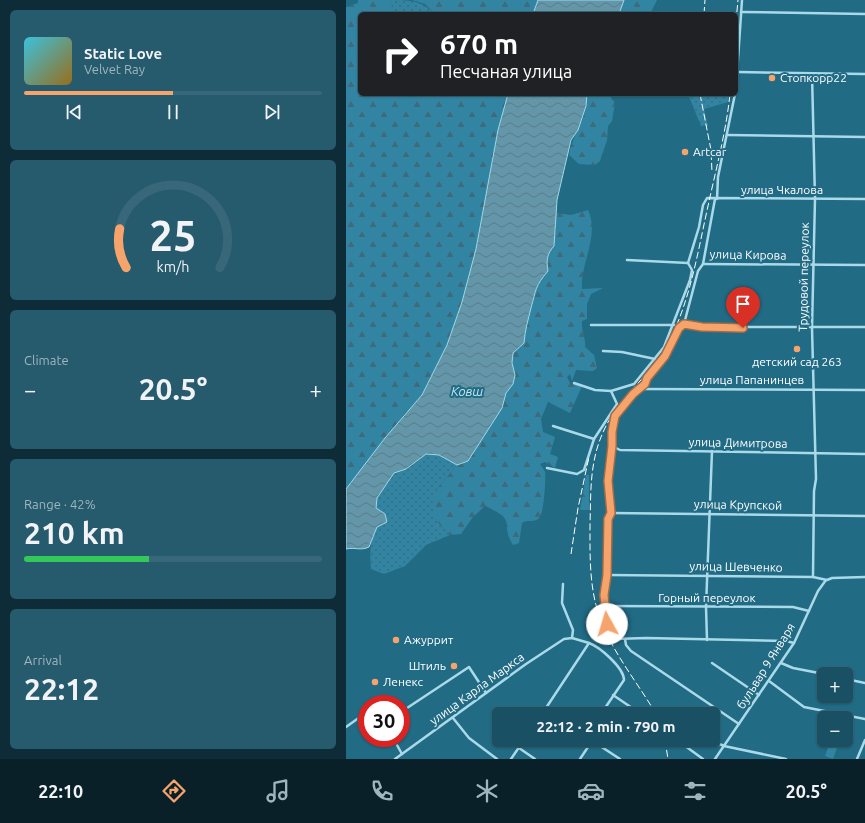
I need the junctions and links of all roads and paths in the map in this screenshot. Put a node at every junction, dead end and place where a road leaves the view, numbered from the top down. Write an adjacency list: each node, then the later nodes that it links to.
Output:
1 (742, 0): 2 (street)
2 (741, 12): 3 (street); 4 (street)
3 (865, 14)
4 (738, 72): 5 (street)
5 (812, 74): 6 (street); 9 (street, Трудовой переулок)
6 (865, 74)
7 (735, 96): 8 (street)
8 (727, 135): 9 (street); 11 (street)
9 (812, 136): 10 (street); 12 (street, Трудовой переулок)
10 (865, 137)
11 (716, 199): 12 (street, улица Чкалова); 15 (street, улица Чкалова); 16 (street)
12 (815, 199): 13 (street, улица Чкалова); 18 (street, Трудовой переулок)
13 (865, 199)
14 (627, 260): 15 (street)
15 (688, 263): 21 (street)
16 (703, 264): 18 (street, улица Кирова); 19 (street)
17 (865, 265): 18 (street, улица Кирова)
18 (813, 266): 23 (street, Трудовой переулок)
19 (684, 324): 23 (street); 27 (street)
20 (591, 325): 21 (street)
21 (674, 325): 25 (street)
22 (865, 327): 23 (street)
23 (812, 328): 28 (street, Трудовой переулок)
24 (602, 351): 25 (street)
25 (655, 359): 30 (street)
26 (574, 383): 30 (street)
27 (638, 389): 28 (street, улица Папанинцев); 33 (street)
28 (814, 389): 29 (street, улица Папанинцев); 35 (street, Трудовой переулок)
29 (865, 390)
30 (611, 391): 32 (street)
31 (553, 426): 32 (street)
32 (594, 439): 37 (street)
33 (612, 446): 34 (street, улица Димитрова); 38 (street)
34 (712, 451): 35 (street, улица Димитрова); 39 (street)
35 (815, 454): 36 (street, улица Димитрова); 40 (street, Трудовой переулок)
36 (865, 454)
37 (548, 468)
38 (611, 513): 39 (street, улица Крупской); 42 (street)
39 (710, 513): 40 (street, улица Крупской); 43 (street)
40 (814, 516): 41 (street, улица Крупской); 44 (street, Трудовой переулок)
41 (865, 516)
42 (607, 575): 43 (street, улица Шевченко); 48 (street)
43 (708, 575): 44 (street, улица Шевченко); 49 (street)
44 (813, 577): 46 (street, улица Шевченко)
45 (865, 577): 46 (street, улица Шевченко)
46 (827, 580): 50 (street, бульвар 9 Января)
47 (563, 584): 51 (street)
48 (605, 606): 49 (street, Горный переулок); 52 (street)
49 (706, 607): 50 (street, Горный переулок); 53 (street)
50 (809, 611): 55 (street, бульвар 9 Января)
51 (572, 638): 54 (street); 62 (street, улица Карла Маркса)
52 (625, 639): 53 (street); 72 (street)
53 (707, 640): 55 (street)
54 (589, 643): 64 (street); 66 (street)
55 (794, 643): 56 (street, бульвар 9 Января)
56 (781, 663): 58 (street); 60 (street, бульвар 9 Января)
57 (712, 664): 63 (street)
58 (817, 673)
59 (853, 680): 61 (street)
60 (769, 681): 63 (street, бульвар 9 Января); 71 (street)
61 (865, 683)
62 (486, 693): 65 (street); 70 (street, улица Карла Маркса)
63 (759, 695): 72 (street, бульвар 9 Января)
64 (613, 696): 67 (street); 68 (street)
65 (410, 706)
66 (547, 707)
67 (606, 707)
68 (630, 707)
69 (358, 718): 73 (street)
70 (453, 718): 82 (street, улица Карла Маркса); 84 (street)
71 (865, 719)
72 (739, 724): 76 (street, бульвар 9 Января)
73 (346, 726)
74 (865, 740): 92 (street)
75 (720, 744): 76 (street)
76 (724, 746): 90 (street, бульвар 9 Января); 91 (street)
77 (398, 747): 82 (street)
78 (588, 747): 87 (street)
79 (602, 747): 88 (street)
80 (687, 747): 89 (street)
81 (519, 748): 85 (street); 86 (street)
82 (402, 754): 83 (street, улица Карла Маркса)
83 (394, 759)
84 (497, 759)
85 (511, 759)
86 (535, 759)
87 (580, 759)
88 (620, 759)
89 (703, 759)
90 (715, 759)
91 (786, 759)
92 (857, 759)

